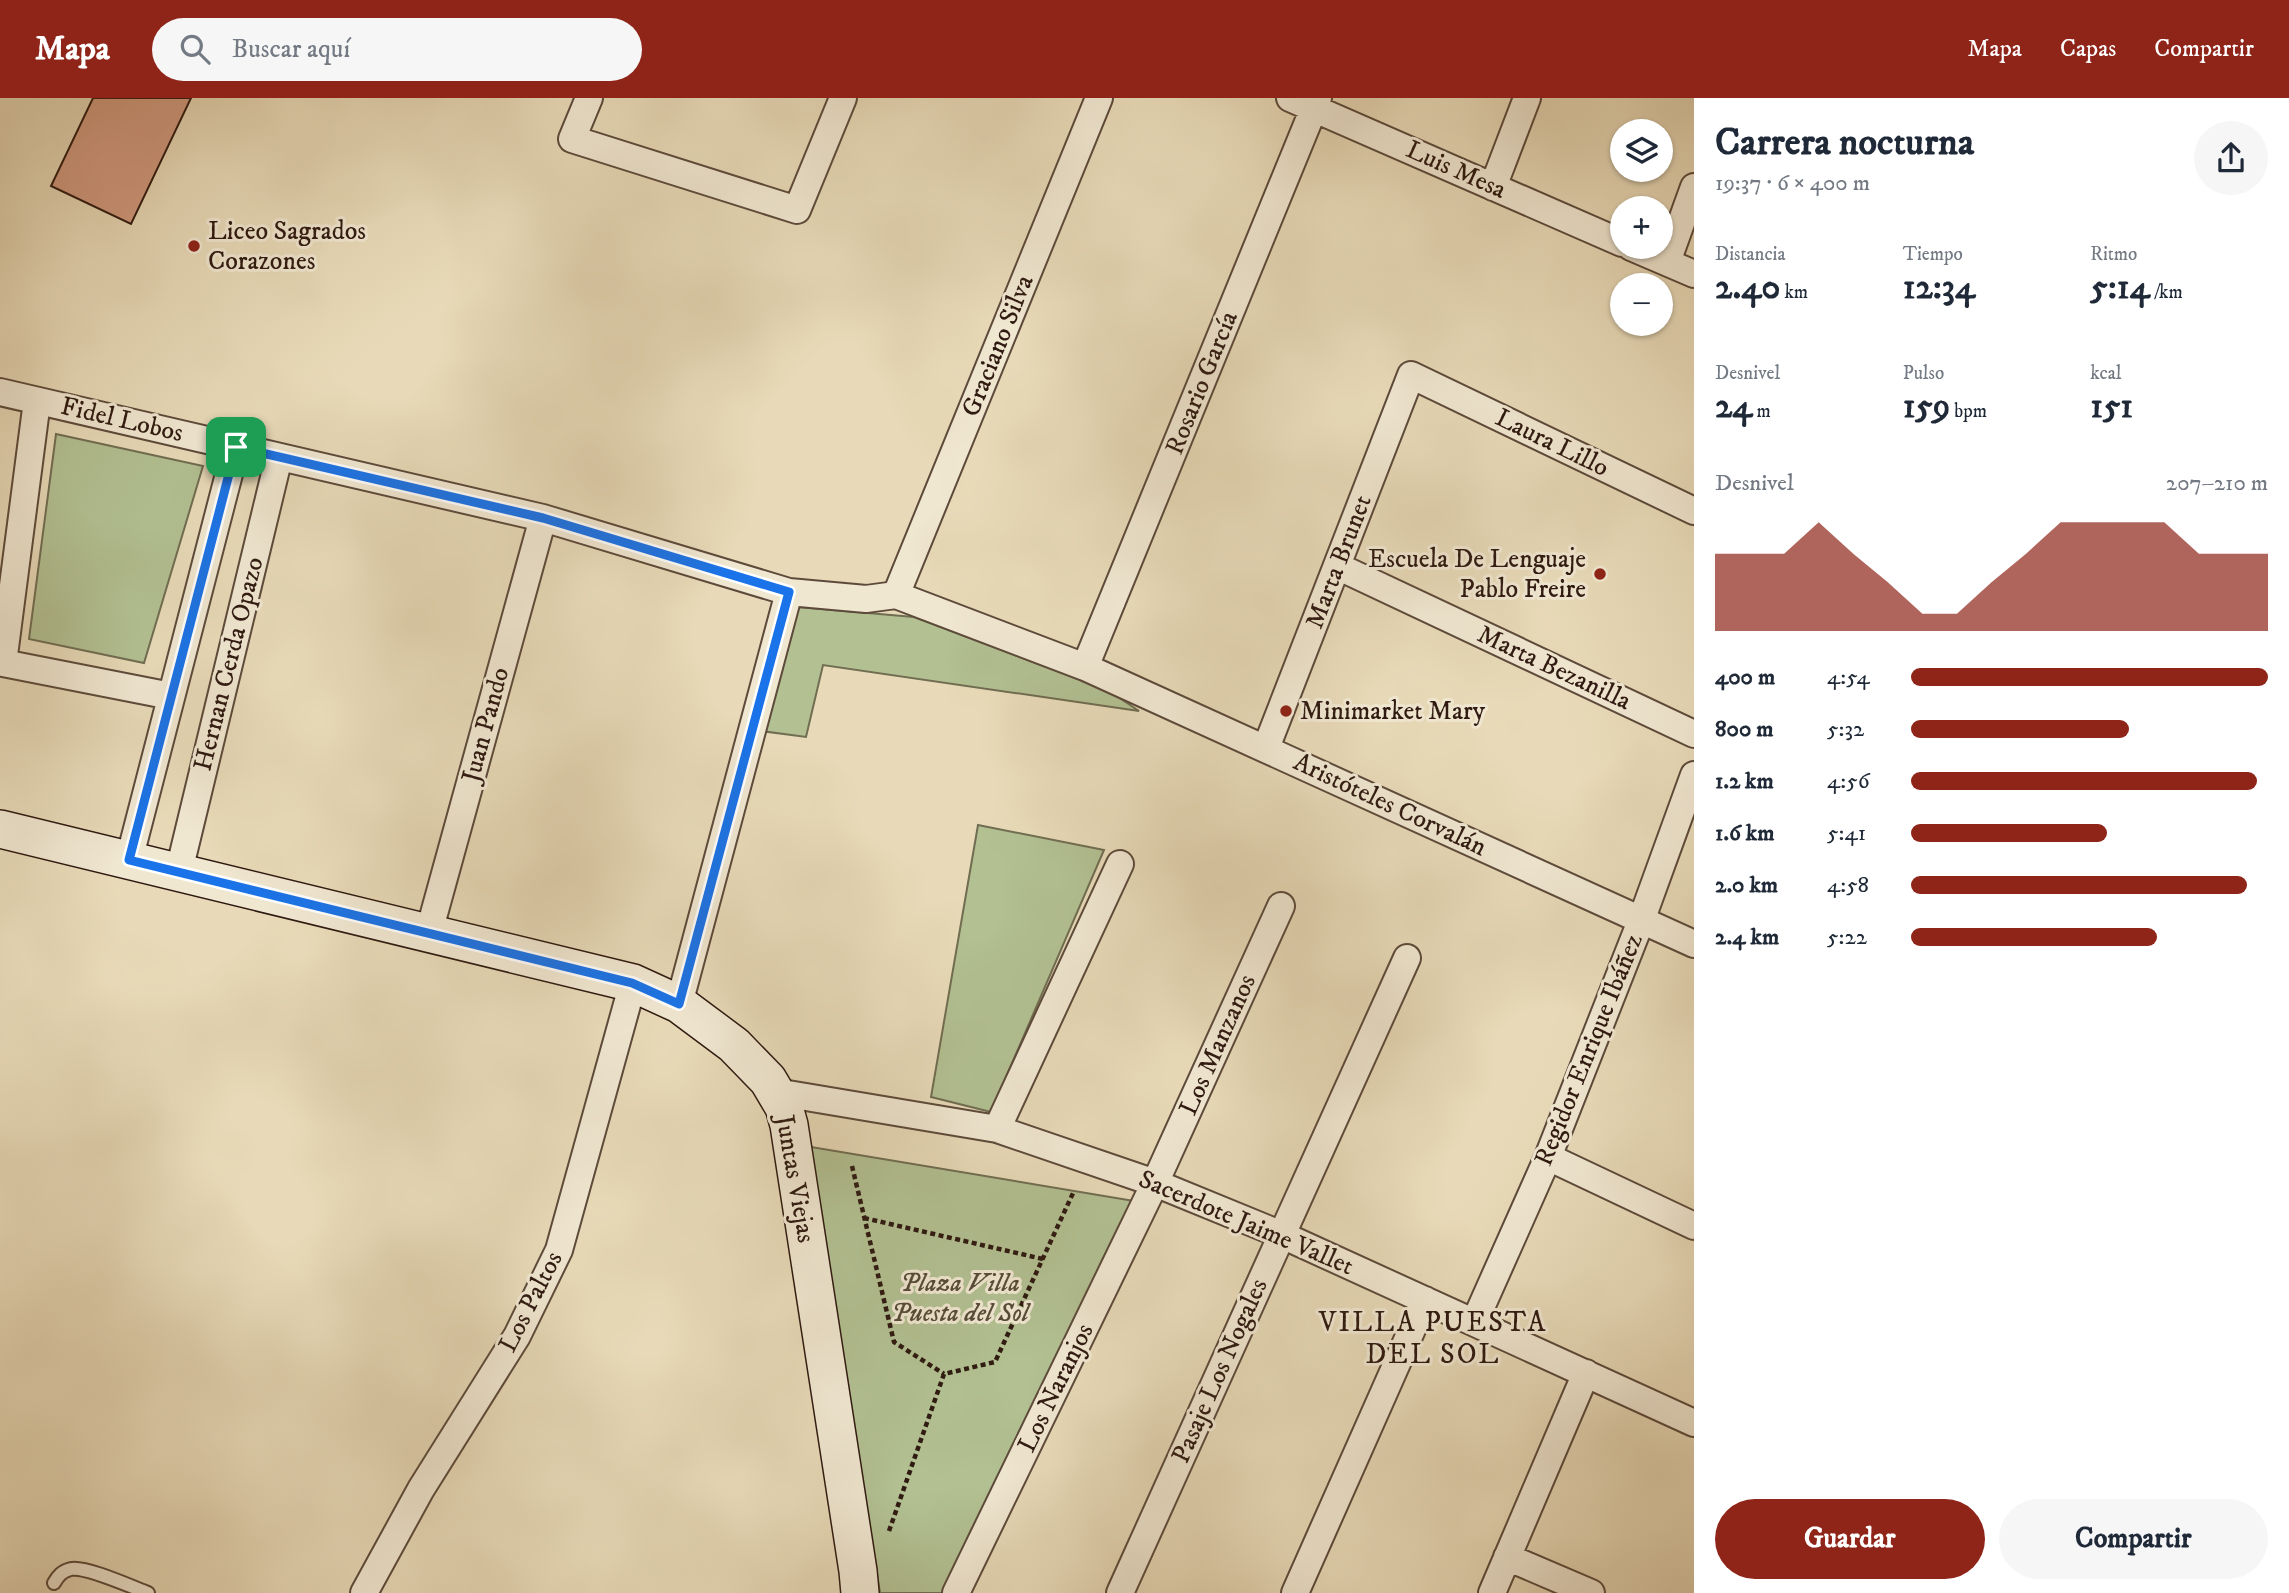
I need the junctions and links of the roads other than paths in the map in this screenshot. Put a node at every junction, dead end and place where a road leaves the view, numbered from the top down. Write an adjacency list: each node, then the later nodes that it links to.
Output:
1 (589, 98): 2 (street)
2 (843, 98)
3 (1099, 98): 22 (street, Graciano Silva)
4 (1290, 98): 6 (street, Luis Mesa)
5 (1527, 98): 7 (street)
6 (1317, 103): 7 (street, Luis Mesa); 23 (street, Rosario García)
7 (1493, 187): 9 (street, Luis Mesa)
8 (1694, 187): 11 (street)
9 (1610, 238)
10 (1660, 259): 11 (street)
11 (1667, 262): 12 (street)
12 (1694, 274)
13 (1411, 375): 18 (street, Laura Lillo); 20 (street, Marta Brunet)
14 (0, 392): 15 (street, Fidel Lobos)
15 (37, 401): 16 (street, Fidel Lobos); 24 (street)
16 (236, 447): 17 (street, Fidel Lobos); 24 (street, Hernan Cerda Opazo)
17 (279, 457): 19 (street, Fidel Lobos); 31 (street, Hernan Cerda Opazo)
18 (1694, 511)
19 (543, 518): 21 (street, Fidel Lobos); 34 (street, Juan Pando)
20 (1337, 566): 25 (street, Marta Bezanilla); 26 (street, Marta Brunet)
21 (789, 592): 22 (street, Fidel Lobos); 38 (street)
22 (896, 595): 23 (street, Aristóteles Corvalán)
23 (1085, 667): 26 (street, Aristóteles Corvalán)
24 (171, 696): 29 (street, Hernan Cerda Opazo)
25 (1694, 734)
26 (1266, 748): 33 (street, Aristóteles Corvalán)
27 (1694, 775): 33 (street, Regidor Enrique Ibáñez)
28 (0, 829): 29 (street, Juntas Viejas)
29 (129, 860): 31 (street, Juntas Viejas)
30 (1120, 864): 40 (street)
31 (179, 871): 34 (street, Juntas Viejas)
32 (1281, 906): 42 (street, Los Manzanos)
33 (1640, 921): 35 (street, Aristóteles Corvalán); 41 (street, Regidor Enrique Ibáñez)
34 (429, 932): 37 (street, Juntas Viejas)
35 (1694, 944)
36 (1407, 958): 44 (street, Pasaje Los Nogales)
37 (632, 983): 38 (street, Juntas Viejas); 52 (street, Los Paltos)
38 (679, 1004): 39 (street, Juntas Viejas)
39 (776, 1092): 40 (street, Sacerdote Jaime Vallet); 53 (street, Juntas Viejas)
40 (997, 1129): 42 (street, Sacerdote Jaime Vallet)
41 (1548, 1157): 43 (street); 46 (street, Regidor Enrique Ibáñez)
42 (1155, 1184): 44 (street, Sacerdote Jaime Vallet); 54 (street, Los Naranjos)
43 (1694, 1226)
44 (1282, 1234): 45 (street, Sacerdote Jaime Vallet); 55 (street, Pasaje Los Nogales)
45 (1425, 1300): 46 (street, Sacerdote Jaime Vallet); 56 (street)
46 (1475, 1321): 47 (street, Sacerdote Jaime Vallet)
47 (1586, 1373): 48 (street, Sacerdote Jaime Vallet); 49 (street)
48 (1694, 1423)
49 (1507, 1557): 57 (street); 58 (street)
50 (54, 1583): 51 (lane)
51 (148, 1593)
52 (364, 1593)
53 (860, 1593)
54 (956, 1593)
55 (1120, 1593)
56 (1296, 1593)
57 (1492, 1593)
58 (1591, 1593)

